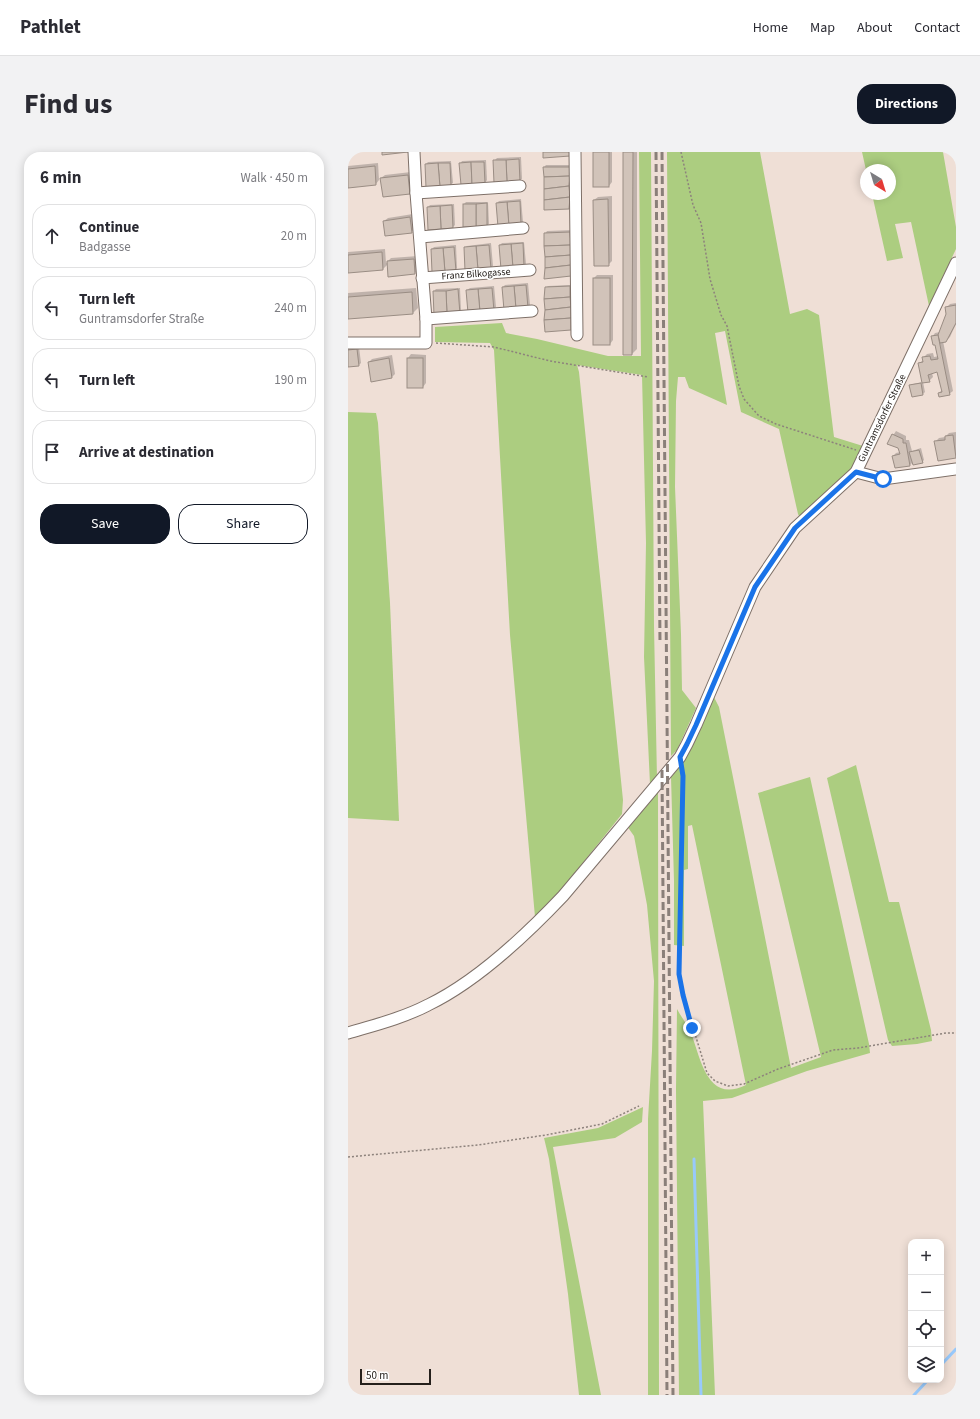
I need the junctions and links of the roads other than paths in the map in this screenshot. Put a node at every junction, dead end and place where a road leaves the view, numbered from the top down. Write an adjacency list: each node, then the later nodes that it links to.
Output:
1 (414, 152): 4 (street)
2 (575, 152): 12 (street)
3 (520, 186): 4 (street)
4 (416, 193): 6 (street)
5 (523, 228): 6 (street)
6 (420, 237): 9 (street)
7 (956, 263): 15 (street, Guntramsdorfer Straße)
8 (530, 270): 9 (street, Franz Bilkogasse)
9 (422, 278): 11 (street)
10 (532, 311): 11 (street)
11 (426, 319): 13 (street)
12 (577, 335)
13 (348, 343)
14 (956, 469): 15 (street)
15 (856, 472): 16 (street, Guntramsdorfer Straße)
16 (348, 1034)

